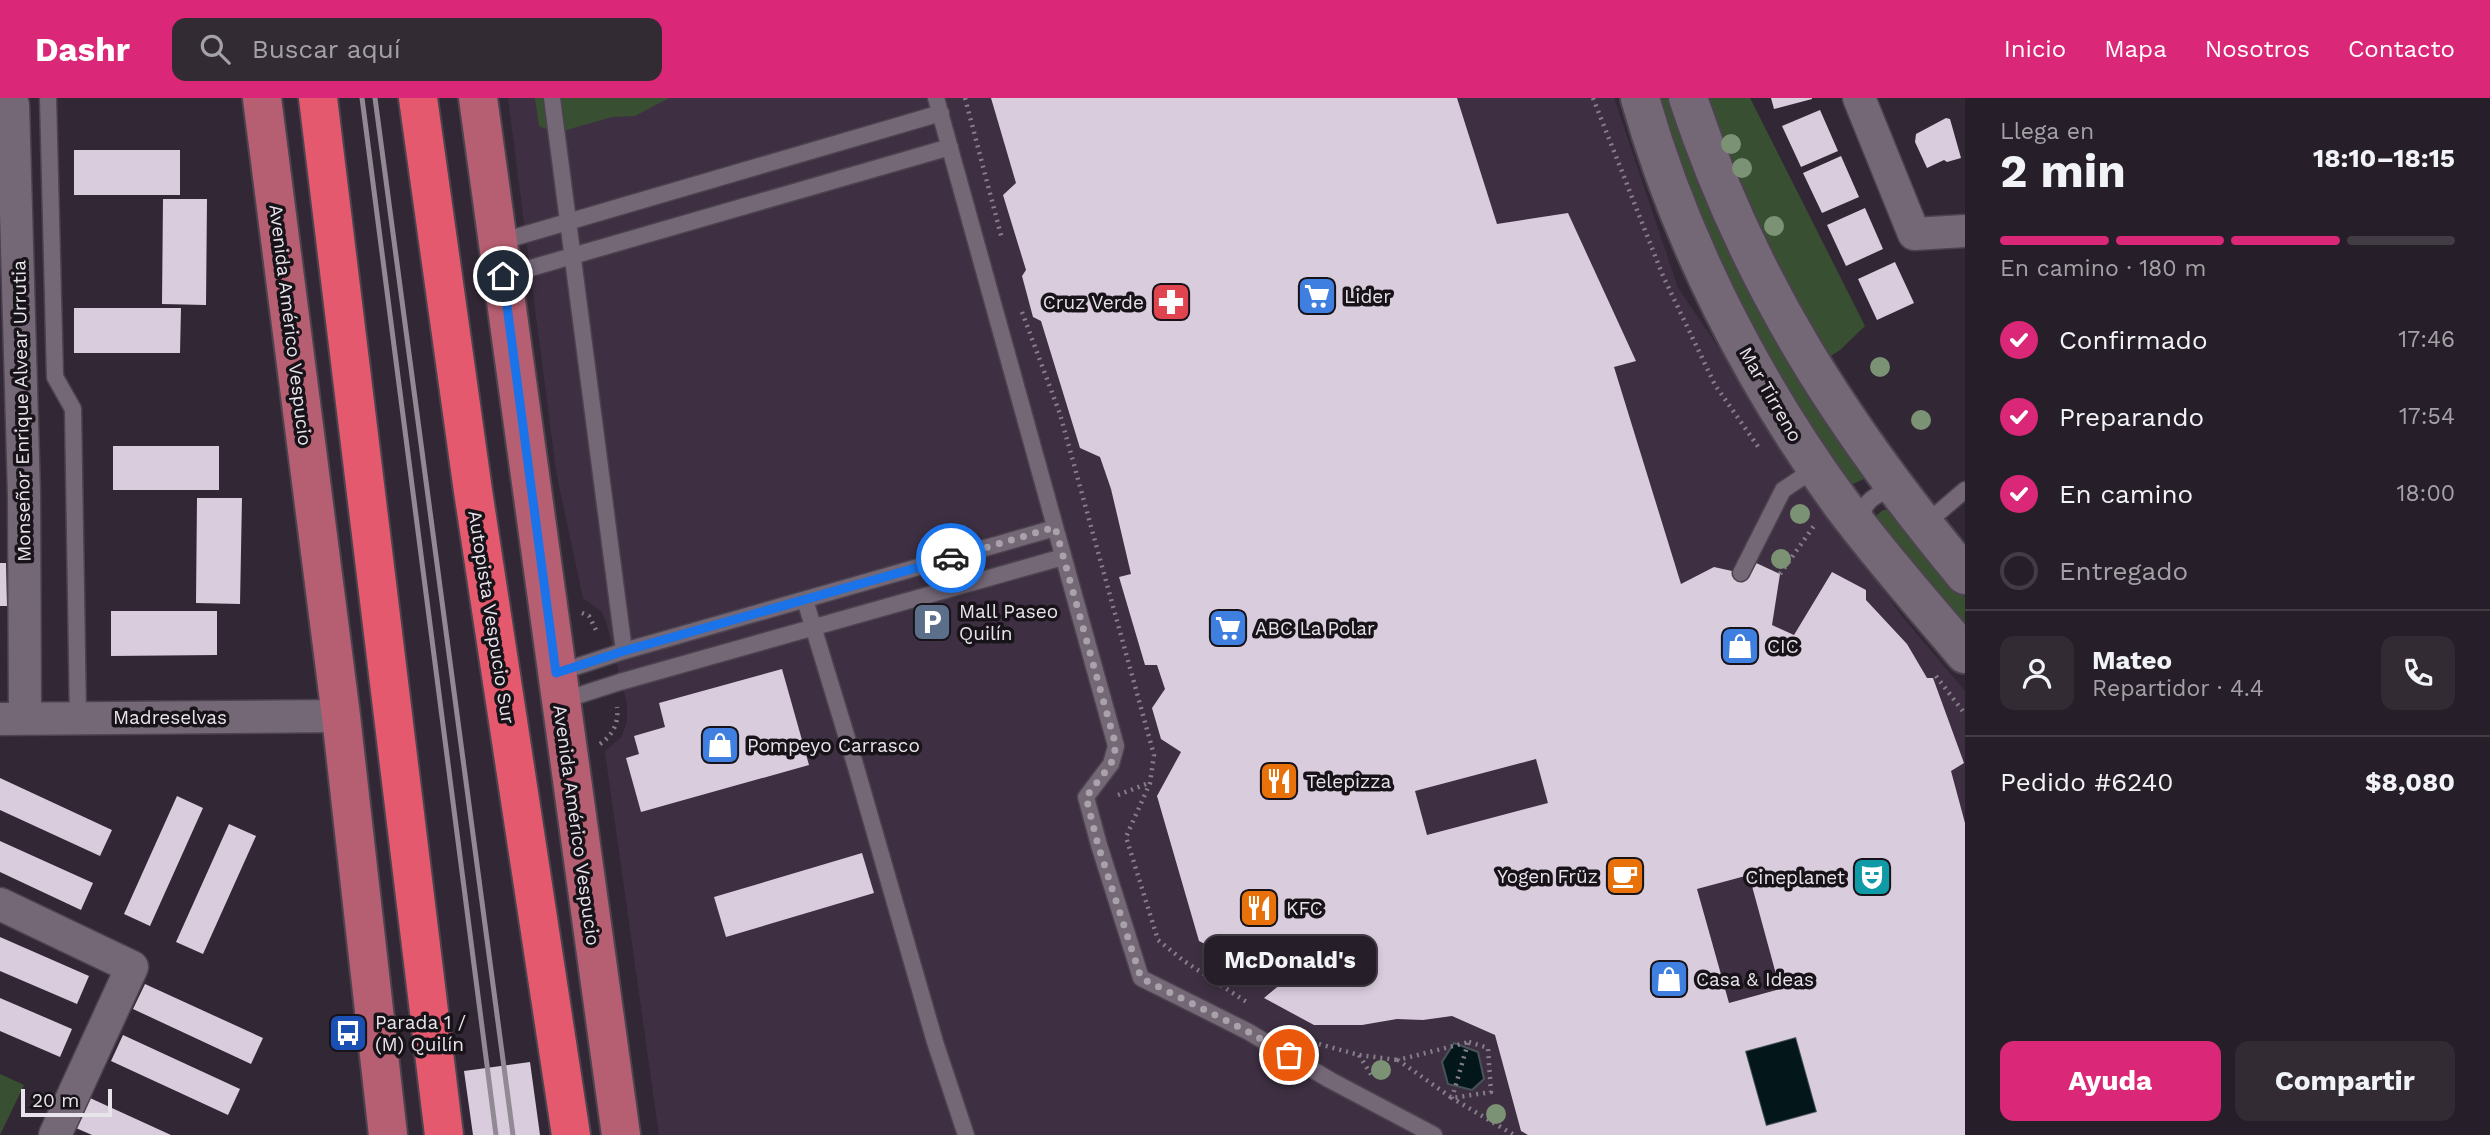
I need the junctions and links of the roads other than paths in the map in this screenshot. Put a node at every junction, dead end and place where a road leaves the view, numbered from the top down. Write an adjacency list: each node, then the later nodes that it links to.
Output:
1 (48, 98): 34 (lane)
2 (262, 98): 32 (main road, Avenida Américo Vespucio)
3 (318, 98): 38 (highway)
4 (418, 98): 39 (highway, Autopista Vespucio Sur)
5 (478, 98): 16 (main road, Avenida Américo Vespucio)
6 (552, 98): 13 (lane)
7 (1640, 98): 17 (street, Mar Tirreno)
8 (1688, 98): 19 (street)
9 (1858, 98): 14 (street)
10 (6, 105): 20 (street, Monseñor Enrique Alvear Urrutia)
11 (939, 106): 12 (lane); 13 (lane)
12 (950, 147): 15 (lane); 23 (lane)
13 (567, 221): 15 (lane); 16 (lane)
14 (1965, 231)
15 (572, 256): 16 (lane); 29 (lane)
16 (501, 259): 31 (main road, Avenida Américo Vespucio)
17 (1816, 468): 21 (street, Mar Tirreno); 26 (lane)
18 (1965, 490): 22 (lane)
19 (1897, 491): 21 (lane); 22 (street)
20 (12, 494): 33 (street, Monseñor Enrique Alvear Urrutia)
21 (1851, 517): 30 (street, Mar Tirreno)
22 (1924, 525): 25 (street)
23 (1055, 527): 24 (lane); 27 (lane)
24 (1063, 557): 28 (lane); 42 (lane)
25 (1961, 563)
26 (1741, 573)
27 (805, 600): 28 (lane); 29 (lane)
28 (813, 628): 31 (lane); 41 (lane)
29 (624, 651): 31 (lane)
30 (1965, 654)
31 (558, 688): 40 (main road, Avenida Américo Vespucio)
32 (341, 716): 34 (street, Madreselvas); 37 (main road, Avenida Américo Vespucio)
33 (13, 718): 34 (street, Madreselvas)
34 (78, 718)
35 (0, 904): 36 (street)
36 (55, 1135)
37 (388, 1135)
38 (444, 1135)
39 (571, 1135)
40 (621, 1135)
41 (966, 1135)
42 (1434, 1135)

